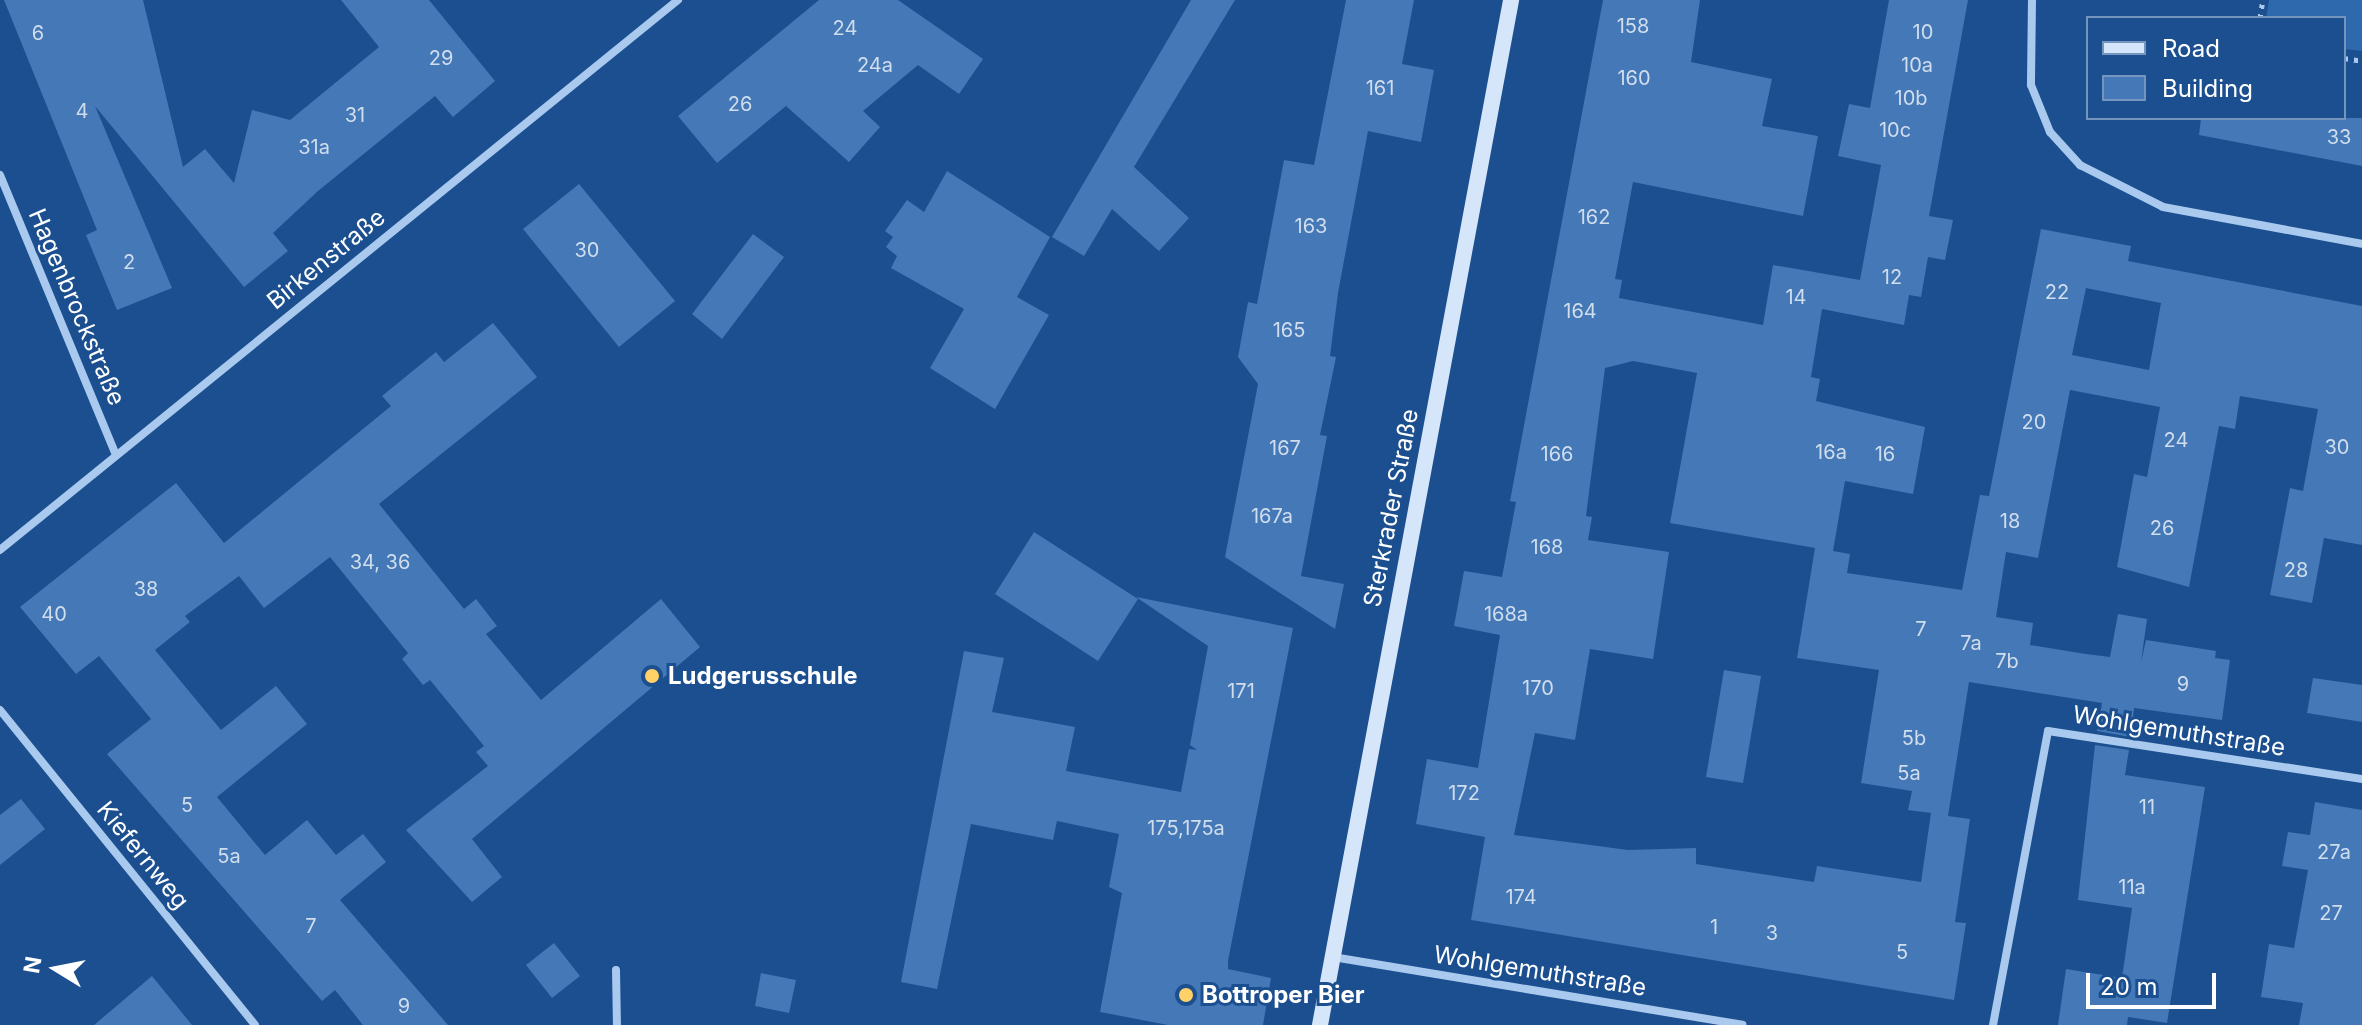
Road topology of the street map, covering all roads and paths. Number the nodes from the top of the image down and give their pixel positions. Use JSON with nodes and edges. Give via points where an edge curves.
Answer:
{"nodes":[{"id":1,"x":678,"y":0,"type":"edge"},
{"id":2,"x":1511,"y":0,"type":"edge"},
{"id":3,"x":2032,"y":0,"type":"edge"},
{"id":4,"x":0,"y":175,"type":"edge"},
{"id":5,"x":2362,"y":244,"type":"edge"},
{"id":6,"x":116,"y":455,"type":"junction"},
{"id":7,"x":0,"y":550,"type":"edge"},
{"id":8,"x":0,"y":710,"type":"edge"},
{"id":9,"x":2362,"y":779,"type":"edge"},
{"id":10,"x":1332,"y":957,"type":"junction"},
{"id":11,"x":616,"y":970,"type":"dead end"},
{"id":12,"x":255,"y":1025,"type":"edge"},
{"id":13,"x":617,"y":1025,"type":"edge"},
{"id":14,"x":1320,"y":1025,"type":"edge"},
{"id":15,"x":1742,"y":1025,"type":"edge"},
{"id":16,"x":1993,"y":1025,"type":"edge"}],
"edges":[{"from":1,"to":6,"type":"street","name":"Birkenstraße"},
{"from":2,"to":10,"type":"main road","name":"Sterkrader Straße"},
{"from":3,"to":5,"type":"street","via":[[2031,85],[2050,132],[2080,165],[2163,207]]},
{"from":4,"to":6,"type":"street","name":"Hagenbrockstraße"},
{"from":6,"to":7,"type":"street","name":"Birkenstraße"},
{"from":8,"to":12,"type":"street","name":"Kiefernweg"},
{"from":9,"to":16,"type":"street","name":"Wohlgemuthstraße","via":[[2048,731]]},
{"from":10,"to":14,"type":"main road","name":"Sterkrader Straße"},
{"from":10,"to":15,"type":"street","name":"Wohlgemuthstraße"},
{"from":11,"to":13,"type":"street"}]}
